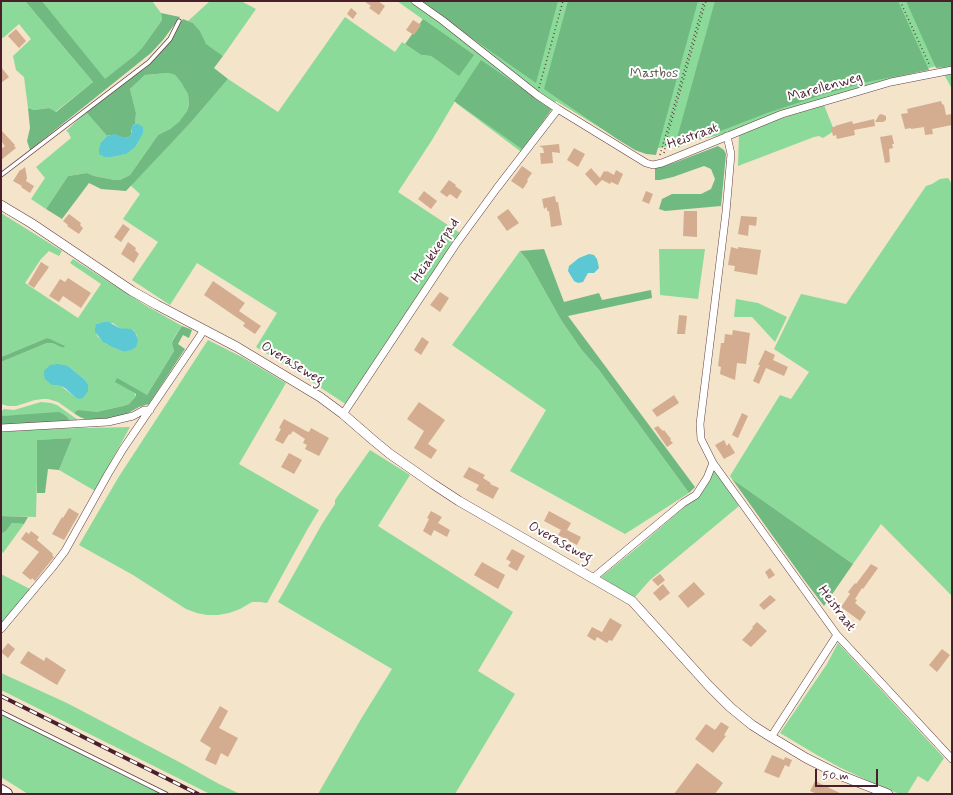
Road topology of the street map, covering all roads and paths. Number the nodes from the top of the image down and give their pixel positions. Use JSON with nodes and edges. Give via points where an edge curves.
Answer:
{"nodes":[{"id":1,"x":415,"y":1,"type":"edge"},
{"id":2,"x":563,"y":1,"type":"edge"},
{"id":3,"x":705,"y":1,"type":"edge"},
{"id":4,"x":900,"y":1,"type":"edge"},
{"id":5,"x":179,"y":20,"type":"dead end"},
{"id":6,"x":952,"y":70,"type":"edge"},
{"id":7,"x":933,"y":74,"type":"junction"},
{"id":8,"x":537,"y":95,"type":"junction"},
{"id":9,"x":558,"y":110,"type":"junction"},
{"id":10,"x":727,"y":136,"type":"junction"},
{"id":11,"x":660,"y":163,"type":"junction"},
{"id":12,"x":1,"y":175,"type":"edge"},
{"id":13,"x":1,"y":205,"type":"edge"},
{"id":14,"x":204,"y":330,"type":"junction"},
{"id":15,"x":150,"y":410,"type":"junction"},
{"id":16,"x":343,"y":414,"type":"junction"},
{"id":17,"x":1,"y":428,"type":"edge"},
{"id":18,"x":713,"y":463,"type":"junction"},
{"id":19,"x":593,"y":578,"type":"junction"},
{"id":20,"x":1,"y":629,"type":"edge"},
{"id":21,"x":837,"y":635,"type":"junction"},
{"id":22,"x":1,"y":712,"type":"edge"},
{"id":23,"x":771,"y":737,"type":"junction"},
{"id":24,"x":952,"y":759,"type":"edge"},
{"id":25,"x":1,"y":791,"type":"edge"},
{"id":26,"x":6,"y":794,"type":"edge"},
{"id":27,"x":166,"y":794,"type":"edge"},
{"id":28,"x":888,"y":794,"type":"edge"}],
"edges":[{"from":1,"to":8,"type":"street","name":"Heistraat"},
{"from":2,"to":8,"type":"path"},
{"from":3,"to":11,"type":"path"},
{"from":3,"to":11,"type":"path"},
{"from":4,"to":7,"type":"path"},
{"from":5,"to":12,"type":"lane","via":[[170,39],[149,62]]},
{"from":6,"to":7,"type":"street","name":"Marellenweg"},
{"from":7,"to":10,"type":"street","name":"Marellenweg","via":[[891,82],[782,114]]},
{"from":8,"to":9,"type":"street","name":"Heistraat"},
{"from":9,"to":11,"type":"street","name":"Heistraat","via":[[646,163]]},
{"from":9,"to":16,"type":"street","name":"Heiakkerpad","via":[[456,244]]},
{"from":10,"to":11,"type":"street","name":"Heistraat"},
{"from":10,"to":18,"type":"street","name":"Heistraat","via":[[731,154],[726,212],[700,424],[701,439]]},
{"from":13,"to":14,"type":"street","name":"Overaseweg","via":[[132,291]]},
{"from":14,"to":15,"type":"street"},
{"from":14,"to":16,"type":"street","name":"Overaseweg","via":[[320,397]]},
{"from":15,"to":17,"type":"street","via":[[108,422]]},
{"from":15,"to":20,"type":"street","via":[[123,449],[65,551]]},
{"from":16,"to":19,"type":"street","name":"Overaseweg","via":[[378,444],[433,484]]},
{"from":18,"to":19,"type":"street","via":[[696,495]]},
{"from":18,"to":21,"type":"street","name":"Heistraat"},
{"from":19,"to":23,"type":"street","name":"Overaseweg","via":[[632,601],[730,707]]},
{"from":21,"to":23,"type":"street"},
{"from":21,"to":24,"type":"street","name":"Heistraat"},
{"from":22,"to":27,"type":"lane"},
{"from":23,"to":28,"type":"street","name":"Overaseweg","via":[[842,776]]},
{"from":25,"to":26,"type":"highway"}]}
